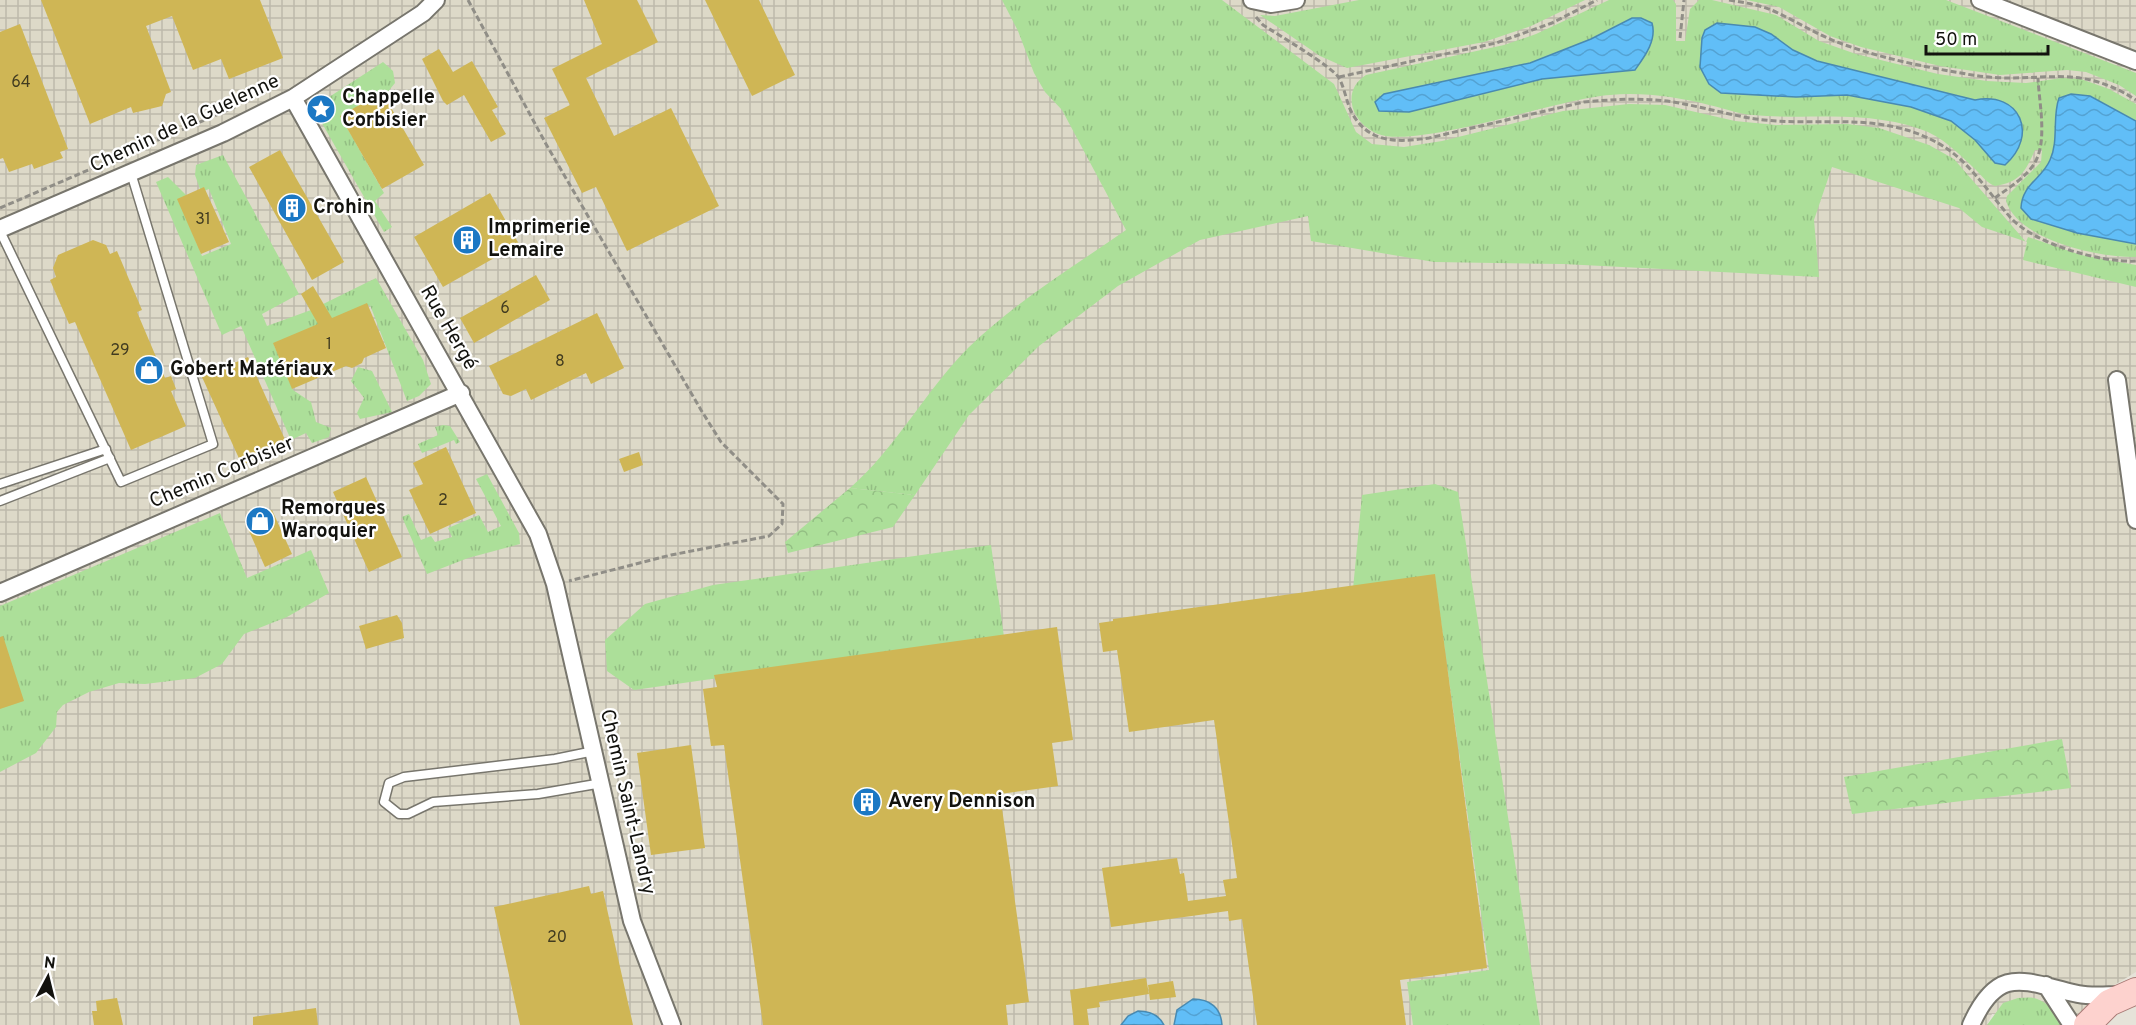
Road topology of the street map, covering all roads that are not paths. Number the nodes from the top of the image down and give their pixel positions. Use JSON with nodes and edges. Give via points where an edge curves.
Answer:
{"nodes":[{"id":1,"x":436,"y":0,"type":"edge"},
{"id":2,"x":1296,"y":0,"type":"edge"},
{"id":3,"x":1980,"y":0,"type":"edge"},
{"id":4,"x":1251,"y":4,"type":"edge"},
{"id":5,"x":2136,"y":61,"type":"edge"},
{"id":6,"x":293,"y":98,"type":"junction"},
{"id":7,"x":131,"y":173,"type":"junction"},
{"id":8,"x":0,"y":230,"type":"edge"},
{"id":9,"x":2117,"y":380,"type":"dead end"},
{"id":10,"x":461,"y":393,"type":"junction"},
{"id":11,"x":106,"y":449,"type":"junction"},
{"id":12,"x":110,"y":458,"type":"junction"},
{"id":13,"x":0,"y":484,"type":"edge"},
{"id":14,"x":0,"y":501,"type":"edge"},
{"id":15,"x":2136,"y":520,"type":"edge"},
{"id":16,"x":555,"y":584,"type":"joint"},
{"id":17,"x":0,"y":593,"type":"edge"},
{"id":18,"x":594,"y":751,"type":"junction"},
{"id":19,"x":602,"y":783,"type":"junction"},
{"id":20,"x":2046,"y":985,"type":"junction"},
{"id":21,"x":2130,"y":993,"type":"edge"},
{"id":22,"x":672,"y":1025,"type":"edge"},
{"id":23,"x":1971,"y":1025,"type":"edge"},
{"id":24,"x":2072,"y":1025,"type":"edge"},
{"id":25,"x":2087,"y":1025,"type":"edge"}],
"edges":[{"from":1,"to":6,"type":"street","name":"Chemin de la Guelenne","via":[[423,13]]},
{"from":2,"to":4,"type":"street"},
{"from":3,"to":5,"type":"street"},
{"from":6,"to":7,"type":"street","name":"Chemin de la Guelenne"},
{"from":6,"to":10,"type":"street","name":"Rue Hergé"},
{"from":7,"to":8,"type":"street","name":"Chemin de la Guelenne"},
{"from":7,"to":12,"type":"lane","via":[[213,444],[121,482]]},
{"from":8,"to":11,"type":"lane"},
{"from":9,"to":15,"type":"street"},
{"from":10,"to":16,"type":"street","name":"Rue Hergé","via":[[538,534]]},
{"from":10,"to":17,"type":"street","name":"Chemin Corbisier"},
{"from":11,"to":12,"type":"lane"},
{"from":11,"to":13,"type":"lane"},
{"from":12,"to":14,"type":"lane"},
{"from":16,"to":18,"type":"street","name":"Chemin Saint-Landry"},
{"from":18,"to":19,"type":"street","name":"Chemin Saint-Landry"},
{"from":18,"to":19,"type":"lane","via":[[404,777],[389,783],[384,802],[399,814],[408,814],[433,802],[538,794]]},
{"from":19,"to":22,"type":"street","name":"Chemin Saint-Landry","via":[[632,921]]},
{"from":20,"to":21,"type":"street","via":[[2080,995]]},
{"from":20,"to":23,"type":"street","via":[[2018,981],[1997,987],[1985,999]]},
{"from":20,"to":24,"type":"street"},
{"from":21,"to":25,"type":"main road","via":[[2109,1003]]}]}
